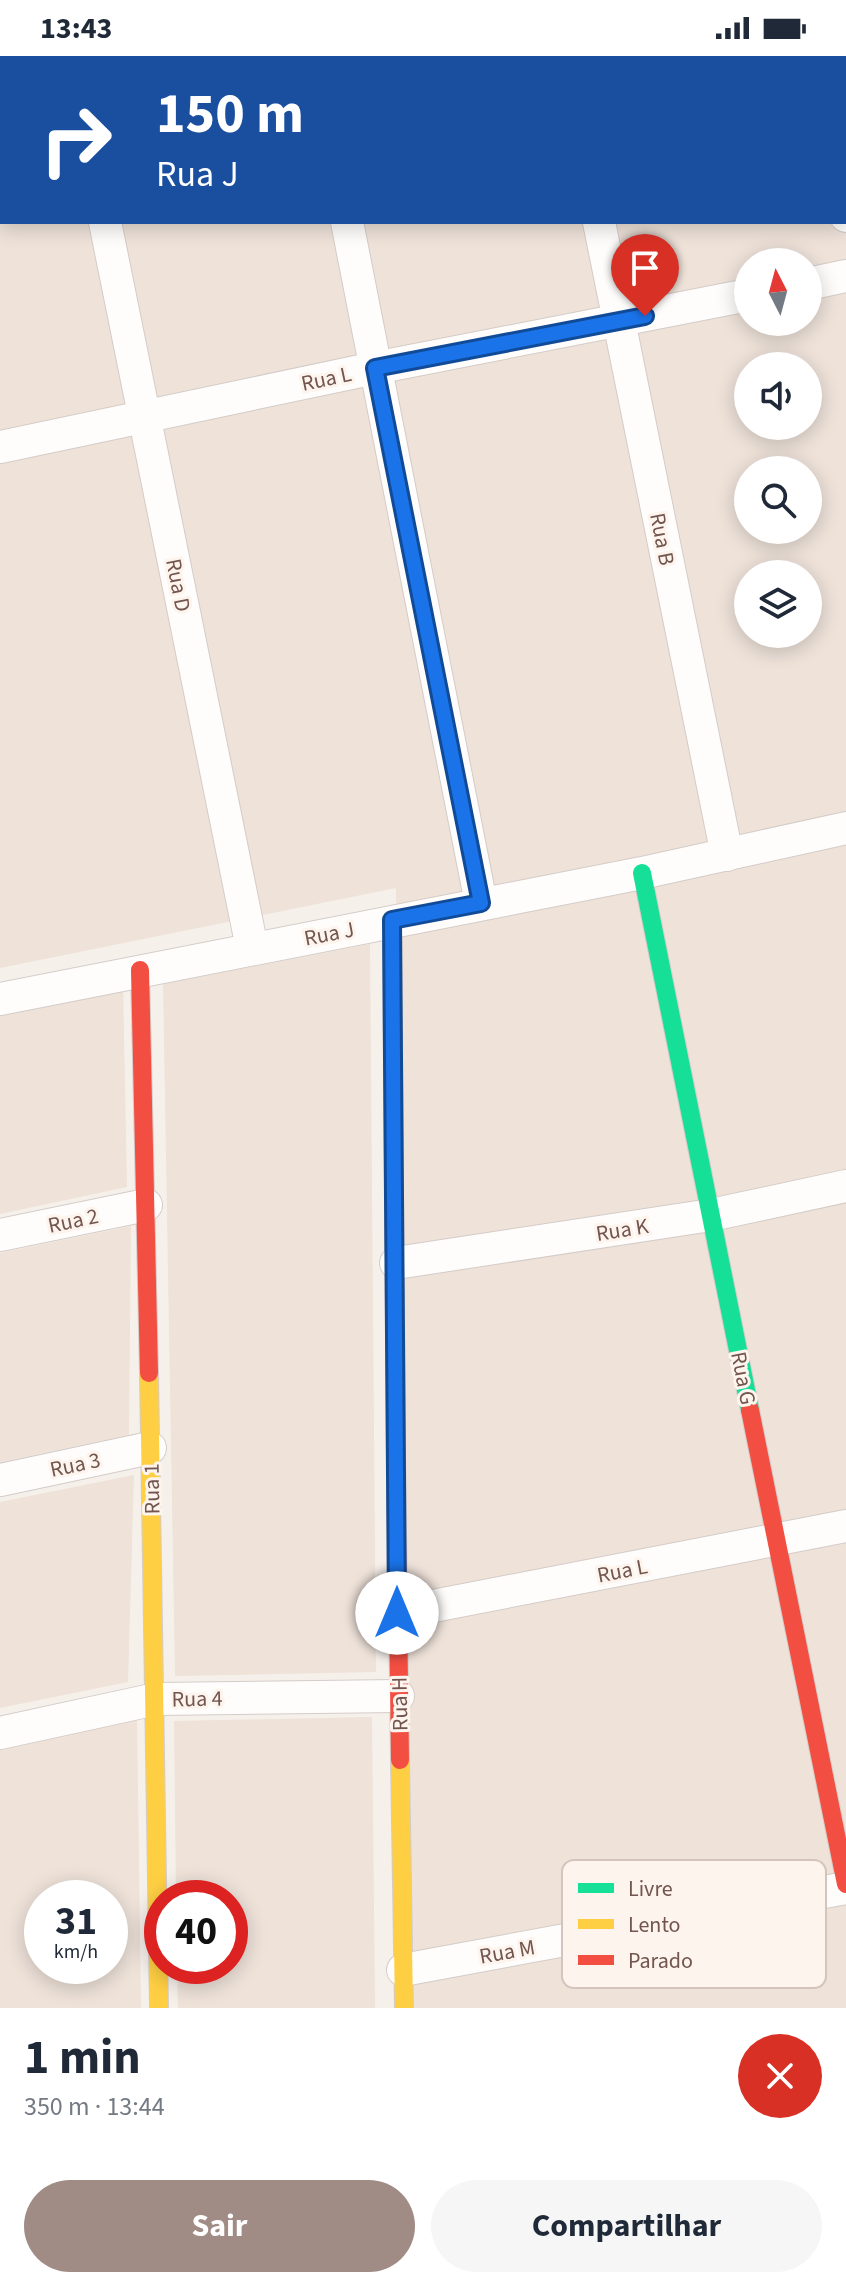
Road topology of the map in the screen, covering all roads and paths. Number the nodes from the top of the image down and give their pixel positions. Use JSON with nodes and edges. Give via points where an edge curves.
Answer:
{"nodes":[{"id":1,"x":105,"y":224,"type":"edge"},
{"id":2,"x":347,"y":224,"type":"edge"},
{"id":3,"x":599,"y":224,"type":"edge"},
{"id":4,"x":846,"y":276,"type":"edge"},
{"id":5,"x":822,"y":281,"type":"edge"},
{"id":6,"x":734,"y":298,"type":"edge"},
{"id":7,"x":619,"y":321,"type":"junction"},
{"id":8,"x":375,"y":368,"type":"junction"},
{"id":9,"x":145,"y":416,"type":"junction"},
{"id":10,"x":0,"y":447,"type":"edge"},
{"id":11,"x":846,"y":828,"type":"edge"},
{"id":12,"x":727,"y":855,"type":"junction"},
{"id":13,"x":642,"y":873,"type":"junction"},
{"id":14,"x":481,"y":903,"type":"junction"},
{"id":15,"x":392,"y":920,"type":"junction"},
{"id":16,"x":252,"y":948,"type":"junction"},
{"id":17,"x":140,"y":970,"type":"junction"},
{"id":18,"x":0,"y":999,"type":"edge"},
{"id":19,"x":846,"y":1186,"type":"edge"},
{"id":20,"x":146,"y":1205,"type":"junction"},
{"id":21,"x":711,"y":1215,"type":"junction"},
{"id":22,"x":0,"y":1235,"type":"edge"},
{"id":23,"x":396,"y":1263,"type":"junction"},
{"id":24,"x":150,"y":1448,"type":"junction"},
{"id":25,"x":0,"y":1480,"type":"edge"},
{"id":26,"x":846,"y":1526,"type":"edge"},
{"id":27,"x":776,"y":1540,"type":"junction"},
{"id":28,"x":397,"y":1613,"type":"junction"},
{"id":29,"x":398,"y":1696,"type":"junction"},
{"id":30,"x":156,"y":1699,"type":"junction"},
{"id":31,"x":0,"y":1733,"type":"edge"},
{"id":32,"x":846,"y":1886,"type":"edge"},
{"id":33,"x":826,"y":1890,"type":"edge"},
{"id":34,"x":562,"y":1940,"type":"edge"},
{"id":35,"x":403,"y":1970,"type":"junction"},
{"id":36,"x":159,"y":2008,"type":"edge"},
{"id":37,"x":404,"y":2008,"type":"edge"}],
"edges":[{"from":1,"to":9,"type":"street","name":"Rua D"},
{"from":2,"to":8,"type":"street"},
{"from":3,"to":7,"type":"street","name":"Rua B"},
{"from":4,"to":5,"type":"street"},
{"from":6,"to":7,"type":"street","name":"Rua L"},
{"from":7,"to":8,"type":"street","name":"Rua L"},
{"from":7,"to":12,"type":"street","name":"Rua B"},
{"from":8,"to":9,"type":"street","name":"Rua L"},
{"from":8,"to":14,"type":"street"},
{"from":9,"to":10,"type":"street","name":"Rua L"},
{"from":9,"to":16,"type":"street","name":"Rua D"},
{"from":11,"to":12,"type":"street","name":"Rua J"},
{"from":12,"to":13,"type":"street","name":"Rua J"},
{"from":13,"to":14,"type":"street","name":"Rua J"},
{"from":13,"to":21,"type":"street","name":"Rua G"},
{"from":14,"to":15,"type":"street","name":"Rua J"},
{"from":15,"to":16,"type":"street","name":"Rua J"},
{"from":15,"to":23,"type":"street","name":"Rua H"},
{"from":16,"to":17,"type":"street","name":"Rua J"},
{"from":17,"to":18,"type":"street","name":"Rua J"},
{"from":17,"to":20,"type":"street","name":"Rua 1"},
{"from":19,"to":21,"type":"street","name":"Rua K"},
{"from":20,"to":22,"type":"street","name":"Rua 2"},
{"from":20,"to":24,"type":"street","name":"Rua 1"},
{"from":21,"to":23,"type":"street","name":"Rua K"},
{"from":21,"to":27,"type":"street","name":"Rua G"},
{"from":23,"to":28,"type":"street","name":"Rua H"},
{"from":24,"to":25,"type":"street","name":"Rua 3"},
{"from":24,"to":30,"type":"street","name":"Rua 1"},
{"from":26,"to":27,"type":"street","name":"Rua L"},
{"from":27,"to":28,"type":"street","name":"Rua L"},
{"from":27,"to":32,"type":"street","name":"Rua G"},
{"from":28,"to":29,"type":"street","name":"Rua H"},
{"from":29,"to":30,"type":"street","name":"Rua 4"},
{"from":29,"to":35,"type":"street","name":"Rua H"},
{"from":30,"to":31,"type":"street","name":"Rua 4"},
{"from":30,"to":36,"type":"street","name":"Rua 1"},
{"from":32,"to":33,"type":"street","name":"Rua M"},
{"from":34,"to":35,"type":"street","name":"Rua M"},
{"from":35,"to":37,"type":"street","name":"Rua H"}]}
